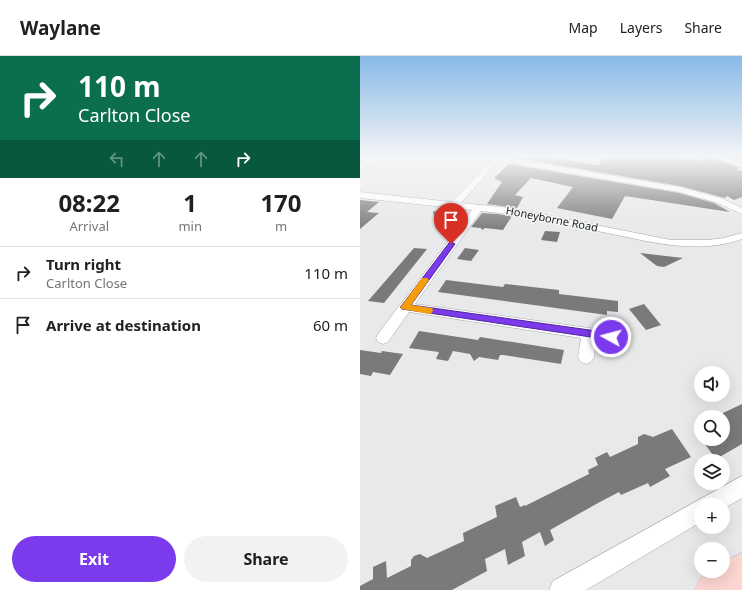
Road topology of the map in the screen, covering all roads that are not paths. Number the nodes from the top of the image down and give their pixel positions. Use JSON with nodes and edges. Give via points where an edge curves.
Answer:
{"nodes":[{"id":1,"x":474,"y":182,"type":"edge"},
{"id":2,"x":634,"y":182,"type":"edge"},
{"id":3,"x":360,"y":195,"type":"edge"},
{"id":4,"x":455,"y":204,"type":"junction"},
{"id":5,"x":479,"y":207,"type":"junction"},
{"id":6,"x":742,"y":211,"type":"edge"},
{"id":7,"x":742,"y":236,"type":"edge"},
{"id":8,"x":405,"y":307,"type":"junction"},
{"id":9,"x":589,"y":334,"type":"junction"},
{"id":10,"x":611,"y":337,"type":"dead end"},
{"id":11,"x":383,"y":338,"type":"dead end"},
{"id":12,"x":586,"y":356,"type":"dead end"},
{"id":13,"x":742,"y":486,"type":"edge"},
{"id":14,"x":722,"y":498,"type":"edge"},
{"id":15,"x":694,"y":514,"type":"edge"},
{"id":16,"x":742,"y":572,"type":"edge"},
{"id":17,"x":562,"y":590,"type":"edge"},
{"id":18,"x":715,"y":590,"type":"edge"}],
"edges":[{"from":1,"to":4,"type":"street"},
{"from":2,"to":6,"type":"street","via":[[718,200]]},
{"from":3,"to":4,"type":"street","name":"Honeyborne Road"},
{"from":4,"to":5,"type":"street","name":"Honeyborne Road"},
{"from":5,"to":7,"type":"street","name":"Honeyborne Road","via":[[671,243],[720,243]]},
{"from":5,"to":8,"type":"street"},
{"from":8,"to":9,"type":"street"},
{"from":8,"to":11,"type":"street"},
{"from":9,"to":10,"type":"street"},
{"from":9,"to":12,"type":"street"},
{"from":13,"to":14,"type":"street"},
{"from":15,"to":17,"type":"street"},
{"from":16,"to":18,"type":"main road"}]}
